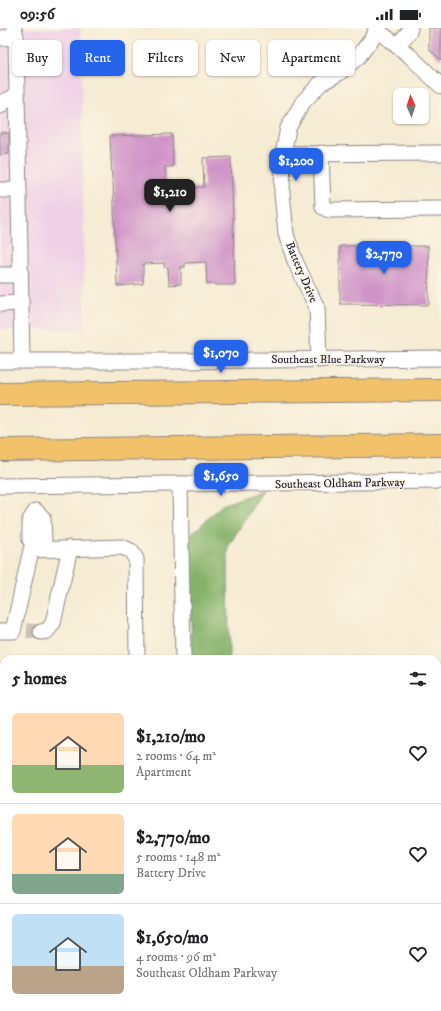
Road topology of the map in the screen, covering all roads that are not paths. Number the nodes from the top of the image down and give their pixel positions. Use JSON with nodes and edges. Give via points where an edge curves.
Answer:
{"nodes":[{"id":1,"x":410,"y":28,"type":"edge"},
{"id":2,"x":377,"y":29,"type":"edge"},
{"id":3,"x":15,"y":33,"type":"edge"},
{"id":4,"x":0,"y":38,"type":"edge"},
{"id":5,"x":397,"y":46,"type":"junction"},
{"id":6,"x":441,"y":86,"type":"edge"},
{"id":7,"x":17,"y":96,"type":"junction"},
{"id":8,"x":0,"y":106,"type":"edge"},
{"id":9,"x":441,"y":153,"type":"edge"},
{"id":10,"x":283,"y":154,"type":"junction"},
{"id":11,"x":321,"y":154,"type":"junction"},
{"id":12,"x":0,"y":177,"type":"edge"},
{"id":13,"x":9,"y":190,"type":"edge"},
{"id":14,"x":441,"y":209,"type":"edge"},
{"id":15,"x":20,"y":275,"type":"junction"},
{"id":16,"x":0,"y":276,"type":"edge"},
{"id":17,"x":0,"y":304,"type":"edge"},
{"id":18,"x":21,"y":304,"type":"junction"},
{"id":19,"x":441,"y":358,"type":"edge"},
{"id":20,"x":319,"y":360,"type":"junction"},
{"id":21,"x":0,"y":361,"type":"edge"},
{"id":22,"x":22,"y":361,"type":"junction"},
{"id":23,"x":441,"y":390,"type":"edge"},
{"id":24,"x":0,"y":394,"type":"edge"},
{"id":25,"x":441,"y":445,"type":"edge"},
{"id":26,"x":0,"y":450,"type":"edge"},
{"id":27,"x":441,"y":481,"type":"edge"},
{"id":28,"x":180,"y":484,"type":"junction"},
{"id":29,"x":0,"y":486,"type":"edge"},
{"id":30,"x":36,"y":486,"type":"junction"},
{"id":31,"x":37,"y":547,"type":"junction"},
{"id":32,"x":70,"y":548,"type":"junction"},
{"id":33,"x":20,"y":631,"type":"edge"},
{"id":34,"x":137,"y":655,"type":"edge"},
{"id":35,"x":183,"y":655,"type":"edge"}],
"edges":[{"from":1,"to":5,"type":"street"},
{"from":2,"to":5,"type":"street"},
{"from":2,"to":10,"type":"street","name":"Battery Drive","via":[[358,57],[339,73],[321,83],[303,102],[288,128]]},
{"from":3,"to":4,"type":"street"},
{"from":3,"to":7,"type":"street"},
{"from":5,"to":6,"type":"street"},
{"from":7,"to":8,"type":"street"},
{"from":7,"to":13,"type":"street"},
{"from":9,"to":11,"type":"street"},
{"from":10,"to":11,"type":"street"},
{"from":10,"to":20,"type":"street","name":"Battery Drive","via":[[282,193],[286,234],[295,262],[317,308]]},
{"from":11,"to":14,"type":"street","via":[[323,208]]},
{"from":12,"to":13,"type":"street"},
{"from":13,"to":15,"type":"street"},
{"from":15,"to":16,"type":"street"},
{"from":15,"to":18,"type":"street"},
{"from":17,"to":18,"type":"street"},
{"from":18,"to":22,"type":"street"},
{"from":19,"to":20,"type":"street","name":"Southeast Blue Parkway"},
{"from":20,"to":22,"type":"street","name":"Southeast Blue Parkway"},
{"from":21,"to":22,"type":"street","name":"Southeast Blue Parkway"},
{"from":23,"to":24,"type":"highway"},
{"from":25,"to":26,"type":"highway"},
{"from":27,"to":28,"type":"street","name":"Southeast Oldham Parkway"},
{"from":28,"to":30,"type":"street","name":"Southeast Oldham Parkway"},
{"from":28,"to":35,"type":"street"},
{"from":29,"to":30,"type":"street","name":"Southeast Oldham Parkway"},
{"from":30,"to":31,"type":"street","via":[[36,511],[43,518],[44,540]]},
{"from":31,"to":32,"type":"street"},
{"from":31,"to":33,"type":"street","via":[[32,550]]},
{"from":32,"to":33,"type":"street","via":[[53,623],[47,631]]},
{"from":32,"to":34,"type":"street","via":[[122,547],[131,552],[136,559]]}]}
